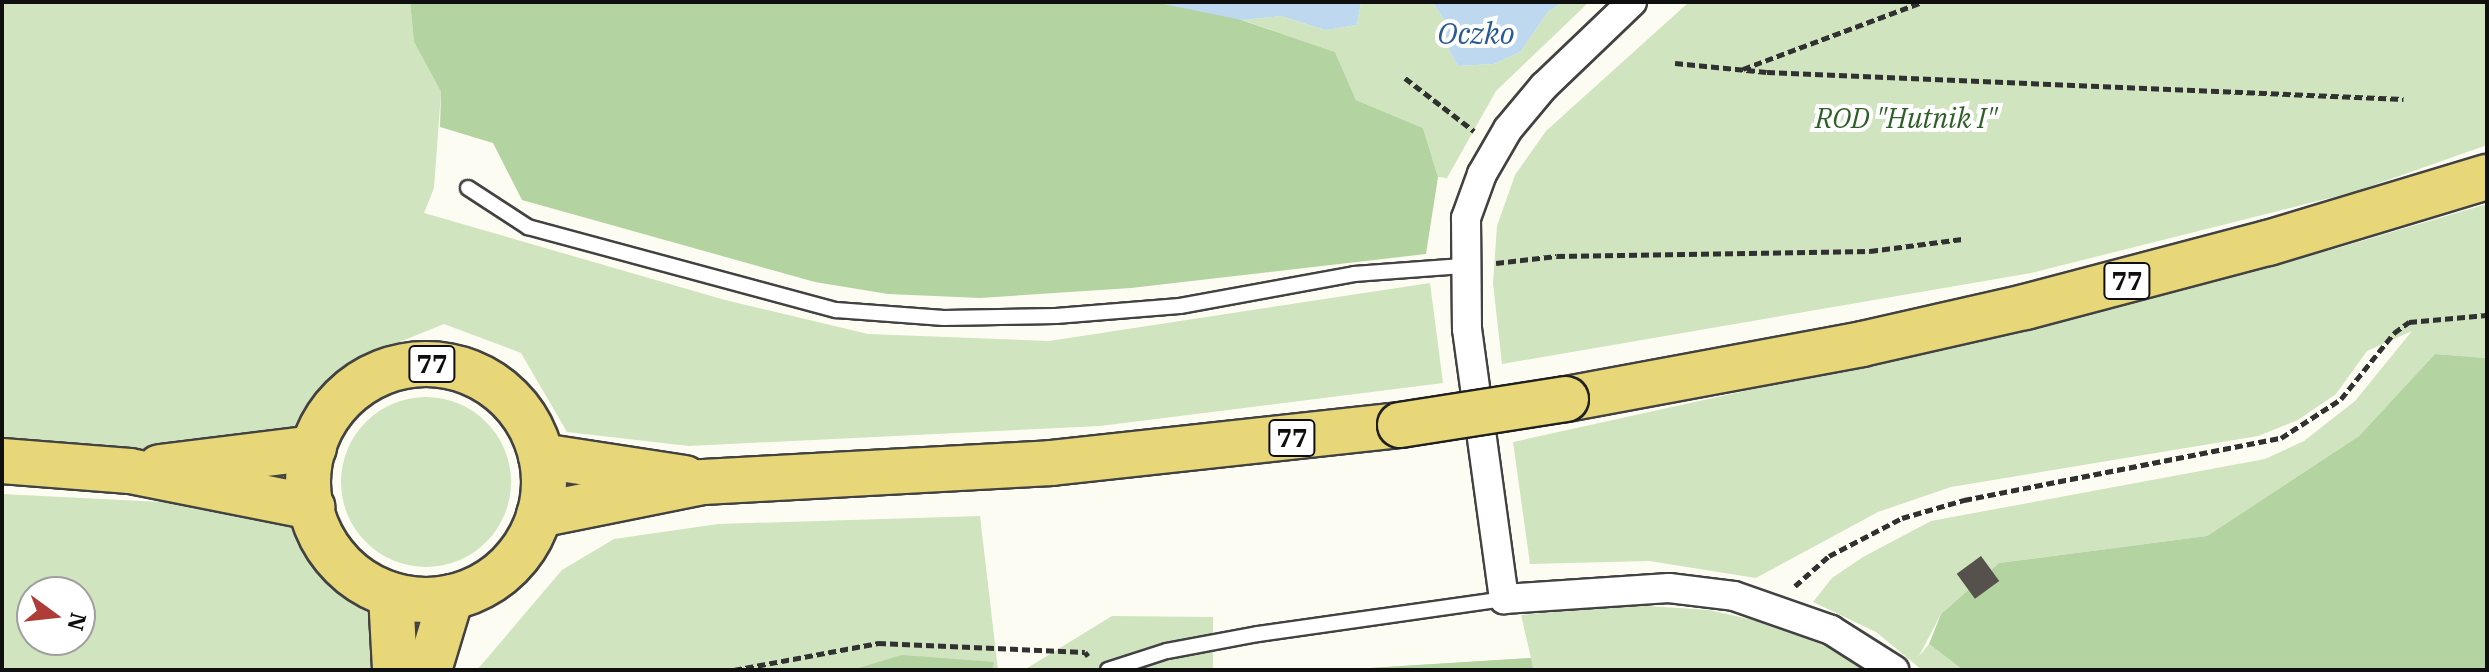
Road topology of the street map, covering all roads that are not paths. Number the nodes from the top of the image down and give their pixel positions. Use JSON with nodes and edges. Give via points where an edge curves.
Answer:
{"nodes":[{"id":1,"x":1632,"y":2,"type":"edge"},
{"id":2,"x":2487,"y":177,"type":"edge"},
{"id":3,"x":468,"y":188,"type":"dead end"},
{"id":4,"x":1463,"y":266,"type":"junction"},
{"id":5,"x":314,"y":448,"type":"junction"},
{"id":6,"x":541,"y":456,"type":"junction"},
{"id":7,"x":2,"y":461,"type":"edge"},
{"id":8,"x":130,"y":471,"type":"junction"},
{"id":9,"x":702,"y":482,"type":"junction"},
{"id":10,"x":312,"y":507,"type":"junction"},
{"id":11,"x":539,"y":515,"type":"junction"},
{"id":12,"x":391,"y":595,"type":"junction"},
{"id":13,"x":451,"y":597,"type":"junction"},
{"id":14,"x":1504,"y":599,"type":"junction"},
{"id":15,"x":395,"y":670,"type":"edge"},
{"id":16,"x":429,"y":670,"type":"edge"},
{"id":17,"x":1108,"y":670,"type":"edge"},
{"id":18,"x":1894,"y":670,"type":"edge"}],
"edges":[{"from":1,"to":4,"type":"street","via":[[1544,86],[1498,146],[1466,218]]},
{"from":2,"to":9,"type":"main road","number":"77","bridge":true,"via":[[2238,252],[2025,307],[1862,344],[1566,399],[1400,425],[1051,463]]},
{"from":3,"to":4,"type":"lane","via":[[528,227],[836,310],[944,318],[1056,316],[1180,306],[1354,274]]},
{"from":4,"to":14,"type":"street"},
{"from":5,"to":6,"type":"main road","number":"77","via":[[327,419],[358,386],[385,372],[431,364],[475,375],[501,391],[530,427]]},
{"from":5,"to":8,"type":"main road"},
{"from":5,"to":10,"type":"main road","number":"77","via":[[309,477]]},
{"from":6,"to":9,"type":"main road","number":"77"},
{"from":6,"to":11,"type":"main road","number":"77"},
{"from":7,"to":8,"type":"main road"},
{"from":8,"to":10,"type":"main road"},
{"from":9,"to":11,"type":"main road","number":"77"},
{"from":10,"to":12,"type":"main road","number":"77","via":[[335,557],[355,576]]},
{"from":11,"to":13,"type":"main road","number":"77","via":[[528,541],[501,573]]},
{"from":12,"to":13,"type":"main road","number":"77"},
{"from":12,"to":15,"type":"main road"},
{"from":13,"to":16,"type":"main road"},
{"from":14,"to":17,"type":"lane","via":[[1258,634],[1167,651]]},
{"from":14,"to":18,"type":"street","via":[[1669,588],[1734,596],[1831,630]]}]}
